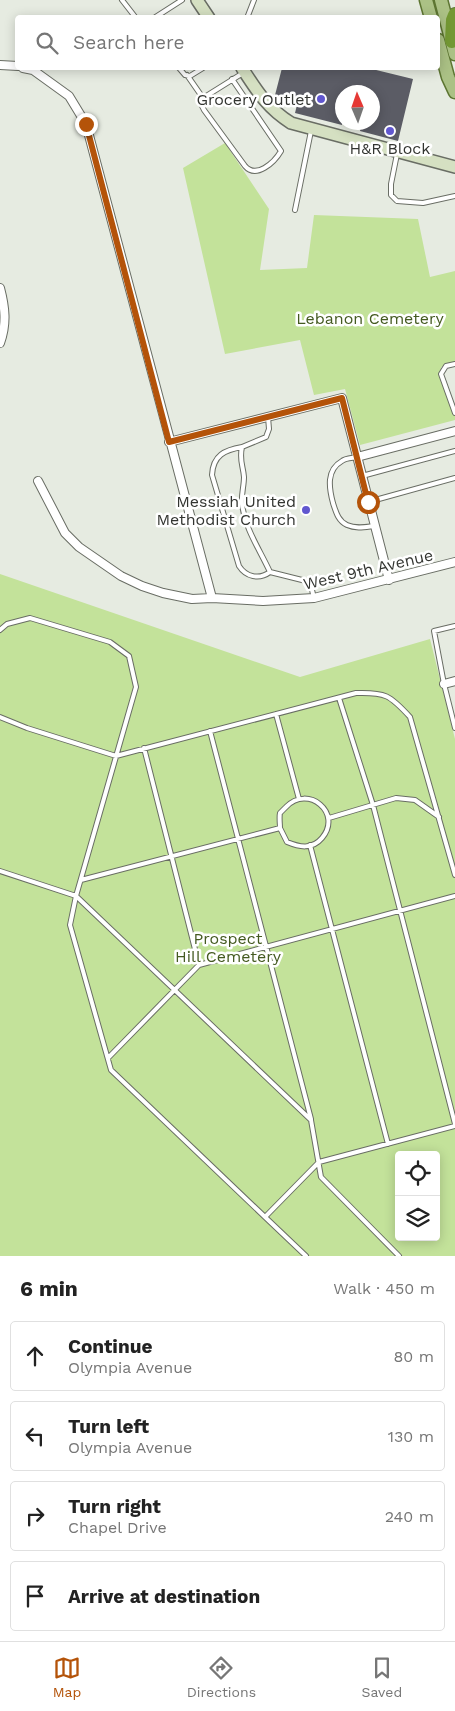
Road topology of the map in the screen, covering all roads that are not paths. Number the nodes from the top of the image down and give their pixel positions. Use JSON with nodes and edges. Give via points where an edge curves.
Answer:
{"nodes":[{"id":1,"x":122,"y":0,"type":"edge"},
{"id":2,"x":182,"y":0,"type":"edge"},
{"id":3,"x":197,"y":0,"type":"edge"},
{"id":4,"x":254,"y":0,"type":"edge"},
{"id":5,"x":426,"y":0,"type":"edge"},
{"id":6,"x":441,"y":0,"type":"edge"},
{"id":7,"x":134,"y":15,"type":"edge"},
{"id":8,"x":159,"y":15,"type":"edge"},
{"id":9,"x":204,"y":15,"type":"edge"},
{"id":10,"x":248,"y":15,"type":"edge"},
{"id":11,"x":430,"y":15,"type":"edge"},
{"id":12,"x":455,"y":15,"type":"edge"},
{"id":13,"x":452,"y":40,"type":"junction"},
{"id":14,"x":440,"y":47,"type":"edge"},
{"id":15,"x":455,"y":54,"type":"edge"},
{"id":16,"x":0,"y":65,"type":"edge"},
{"id":17,"x":15,"y":66,"type":"edge"},
{"id":18,"x":33,"y":70,"type":"edge"},
{"id":19,"x":181,"y":70,"type":"edge"},
{"id":20,"x":200,"y":70,"type":"edge"},
{"id":21,"x":243,"y":70,"type":"edge"},
{"id":22,"x":187,"y":75,"type":"junction"},
{"id":23,"x":232,"y":79,"type":"junction"},
{"id":24,"x":455,"y":92,"type":"edge"},
{"id":25,"x":202,"y":98,"type":"junction"},
{"id":26,"x":311,"y":129,"type":"junction"},
{"id":27,"x":397,"y":152,"type":"junction"},
{"id":28,"x":455,"y":167,"type":"edge"},
{"id":29,"x":455,"y":196,"type":"edge"},
{"id":30,"x":295,"y":210,"type":"dead end"},
{"id":31,"x":0,"y":288,"type":"edge"},
{"id":32,"x":0,"y":344,"type":"edge"},
{"id":33,"x":455,"y":364,"type":"edge"},
{"id":34,"x":455,"y":413,"type":"edge"},
{"id":35,"x":268,"y":417,"type":"junction"},
{"id":36,"x":455,"y":431,"type":"edge"},
{"id":37,"x":169,"y":442,"type":"junction"},
{"id":38,"x":242,"y":447,"type":"junction"},
{"id":39,"x":455,"y":451,"type":"edge"},
{"id":40,"x":357,"y":456,"type":"junction"},
{"id":41,"x":362,"y":476,"type":"junction"},
{"id":42,"x":455,"y":478,"type":"edge"},
{"id":43,"x":38,"y":481,"type":"dead end"},
{"id":44,"x":368,"y":502,"type":"junction"},
{"id":45,"x":374,"y":526,"type":"junction"},
{"id":46,"x":455,"y":562,"type":"edge"},
{"id":47,"x":270,"y":572,"type":"junction"},
{"id":48,"x":388,"y":580,"type":"junction"},
{"id":49,"x":212,"y":598,"type":"junction"},
{"id":50,"x":314,"y":598,"type":"junction"},
{"id":51,"x":455,"y":626,"type":"edge"},
{"id":52,"x":0,"y":630,"type":"edge"},
{"id":53,"x":455,"y":681,"type":"edge"},
{"id":54,"x":444,"y":684,"type":"junction"},
{"id":55,"x":339,"y":698,"type":"junction"},
{"id":56,"x":276,"y":714,"type":"junction"},
{"id":57,"x":0,"y":717,"type":"edge"},
{"id":58,"x":455,"y":728,"type":"edge"},
{"id":59,"x":210,"y":731,"type":"junction"},
{"id":60,"x":144,"y":748,"type":"junction"},
{"id":61,"x":116,"y":756,"type":"junction"},
{"id":62,"x":299,"y":799,"type":"junction"},
{"id":63,"x":373,"y":805,"type":"junction"},
{"id":64,"x":438,"y":816,"type":"junction"},
{"id":65,"x":329,"y":818,"type":"junction"},
{"id":66,"x":280,"y":828,"type":"junction"},
{"id":67,"x":238,"y":839,"type":"junction"},
{"id":68,"x":310,"y":846,"type":"junction"},
{"id":69,"x":172,"y":856,"type":"junction"},
{"id":70,"x":0,"y":871,"type":"edge"},
{"id":71,"x":455,"y":875,"type":"edge"},
{"id":72,"x":81,"y":880,"type":"junction"},
{"id":73,"x":76,"y":896,"type":"junction"},
{"id":74,"x":455,"y":896,"type":"edge"},
{"id":75,"x":400,"y":911,"type":"junction"},
{"id":76,"x":332,"y":930,"type":"junction"},
{"id":77,"x":267,"y":947,"type":"junction"},
{"id":78,"x":199,"y":965,"type":"junction"},
{"id":79,"x":175,"y":990,"type":"junction"},
{"id":80,"x":108,"y":1058,"type":"junction"},
{"id":81,"x":312,"y":1120,"type":"junction"},
{"id":82,"x":455,"y":1125,"type":"edge"},
{"id":83,"x":388,"y":1144,"type":"junction"},
{"id":84,"x":319,"y":1162,"type":"junction"},
{"id":85,"x":265,"y":1217,"type":"junction"},
{"id":86,"x":306,"y":1256,"type":"edge"},
{"id":87,"x":399,"y":1256,"type":"edge"}],
"edges":[{"from":1,"to":7,"type":"lane"},
{"from":2,"to":8,"type":"lane"},
{"from":3,"to":9,"type":"street"},
{"from":4,"to":10,"type":"lane"},
{"from":5,"to":11,"type":"main road"},
{"from":6,"to":13,"type":"main road"},
{"from":12,"to":13,"type":"highway"},
{"from":13,"to":15,"type":"main road"},
{"from":14,"to":24,"type":"main road"},
{"from":16,"to":17,"type":"street"},
{"from":18,"to":37,"type":"street","via":[[69,96],[86,124]]},
{"from":19,"to":22,"type":"lane"},
{"from":20,"to":22,"type":"lane"},
{"from":21,"to":23,"type":"lane"},
{"from":21,"to":26,"type":"street","via":[[276,114]]},
{"from":22,"to":25,"type":"lane"},
{"from":23,"to":25,"type":"lane"},
{"from":23,"to":25,"type":"lane","via":[[281,151],[259,171],[249,170],[204,110],[200,102]]},
{"from":26,"to":27,"type":"street"},
{"from":26,"to":30,"type":"lane"},
{"from":27,"to":28,"type":"street"},
{"from":27,"to":29,"type":"lane","via":[[391,184],[392,195],[397,201],[423,203]]},
{"from":31,"to":32,"type":"street","via":[[5,308]]},
{"from":33,"to":34,"type":"lane","via":[[446,366],[441,374]]},
{"from":35,"to":37,"type":"street"},
{"from":35,"to":38,"type":"lane","via":[[266,437]]},
{"from":35,"to":40,"type":"street","via":[[342,398]]},
{"from":36,"to":40,"type":"street"},
{"from":37,"to":49,"type":"street"},
{"from":38,"to":47,"type":"lane","via":[[239,457],[244,477],[242,506],[251,536]]},
{"from":38,"to":47,"type":"lane","via":[[222,452],[212,467],[212,475],[239,566],[249,576],[264,576]]},
{"from":39,"to":41,"type":"lane"},
{"from":40,"to":41,"type":"street"},
{"from":40,"to":45,"type":"lane","via":[[342,460],[334,468],[329,488],[338,518],[346,525]]},
{"from":41,"to":44,"type":"street"},
{"from":42,"to":44,"type":"lane"},
{"from":43,"to":49,"type":"street","name":"West 9th Avenue","via":[[65,533],[79,547],[121,576],[163,593],[192,599]]},
{"from":44,"to":45,"type":"street"},
{"from":45,"to":48,"type":"street"},
{"from":46,"to":48,"type":"street","name":"West 9th Avenue"},
{"from":47,"to":50,"type":"lane","via":[[306,581]]},
{"from":48,"to":50,"type":"street","name":"West 9th Avenue"},
{"from":49,"to":50,"type":"street","name":"West 9th Avenue","via":[[264,601]]},
{"from":51,"to":54,"type":"lane","via":[[434,631]]},
{"from":52,"to":61,"type":"lane","via":[[7,624],[30,618],[110,642],[130,656],[136,686]]},
{"from":53,"to":54,"type":"street"},
{"from":54,"to":58,"type":"lane"},
{"from":55,"to":56,"type":"lane"},
{"from":55,"to":63,"type":"lane"},
{"from":55,"to":64,"type":"lane","via":[[377,692],[396,701],[410,717]]},
{"from":56,"to":59,"type":"lane"},
{"from":56,"to":62,"type":"lane"},
{"from":57,"to":61,"type":"lane"},
{"from":59,"to":60,"type":"lane"},
{"from":59,"to":67,"type":"lane"},
{"from":60,"to":61,"type":"lane"},
{"from":60,"to":69,"type":"lane"},
{"from":61,"to":72,"type":"lane"},
{"from":62,"to":65,"type":"lane","via":[[307,798],[322,805]]},
{"from":62,"to":66,"type":"lane","via":[[292,801],[280,813]]},
{"from":63,"to":64,"type":"lane","via":[[396,798],[415,800]]},
{"from":63,"to":65,"type":"lane"},
{"from":63,"to":75,"type":"lane"},
{"from":64,"to":71,"type":"lane"},
{"from":65,"to":68,"type":"lane","via":[[327,832],[317,844]]},
{"from":66,"to":67,"type":"lane"},
{"from":66,"to":68,"type":"lane","via":[[287,842],[301,848]]},
{"from":67,"to":69,"type":"lane"},
{"from":67,"to":77,"type":"lane"},
{"from":68,"to":76,"type":"lane"},
{"from":69,"to":72,"type":"lane"},
{"from":69,"to":78,"type":"lane"},
{"from":70,"to":73,"type":"lane"},
{"from":72,"to":73,"type":"lane"},
{"from":73,"to":79,"type":"lane"},
{"from":73,"to":80,"type":"lane","via":[[70,925]]},
{"from":74,"to":75,"type":"lane"},
{"from":75,"to":76,"type":"lane"},
{"from":75,"to":82,"type":"lane"},
{"from":76,"to":77,"type":"lane"},
{"from":76,"to":83,"type":"lane"},
{"from":77,"to":78,"type":"lane"},
{"from":77,"to":81,"type":"lane"},
{"from":78,"to":79,"type":"lane"},
{"from":79,"to":80,"type":"lane"},
{"from":79,"to":81,"type":"lane"},
{"from":80,"to":85,"type":"lane","via":[[111,1070]]},
{"from":81,"to":84,"type":"lane"},
{"from":82,"to":83,"type":"lane"},
{"from":83,"to":84,"type":"lane"},
{"from":84,"to":85,"type":"lane"},
{"from":84,"to":87,"type":"lane","via":[[321,1177]]},
{"from":85,"to":86,"type":"lane"}]}
